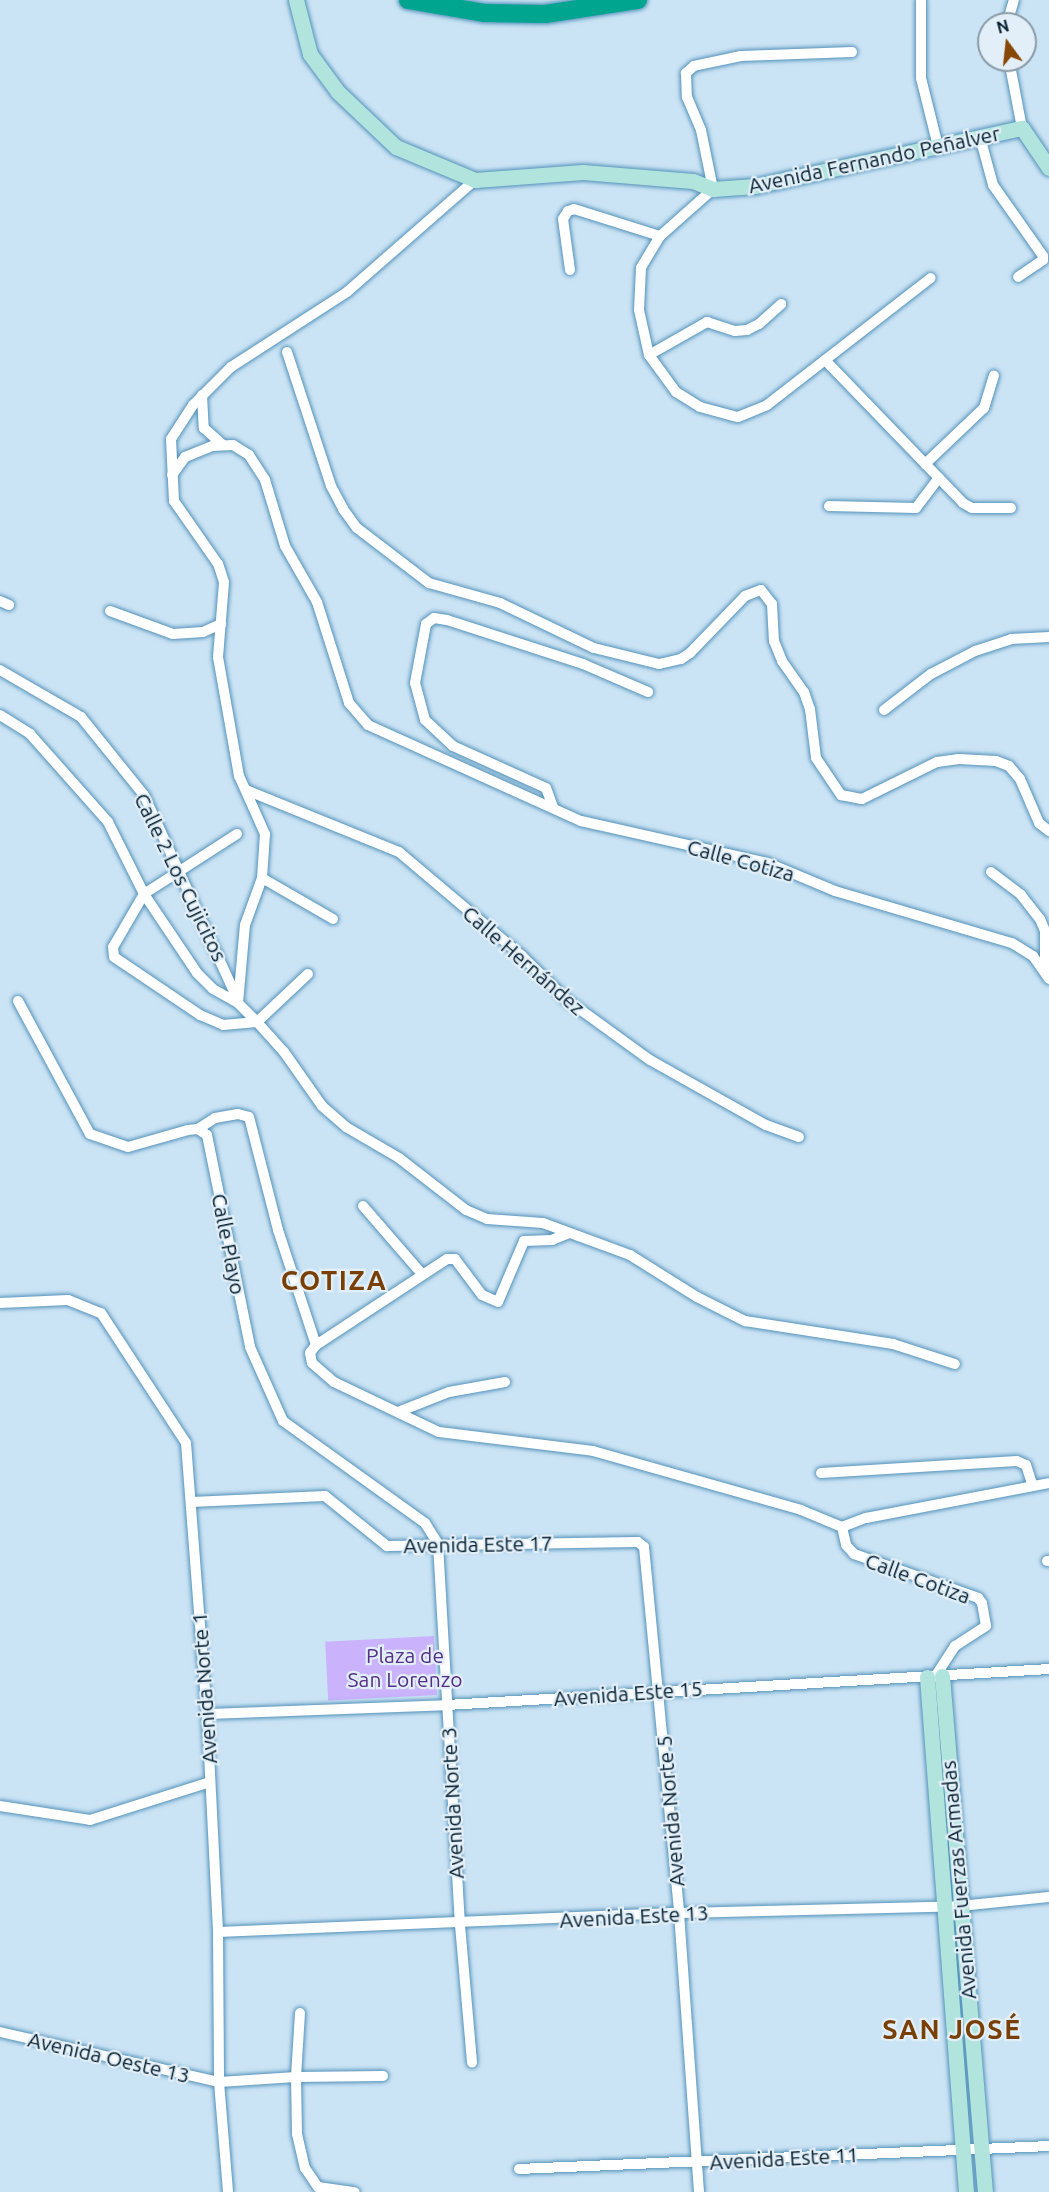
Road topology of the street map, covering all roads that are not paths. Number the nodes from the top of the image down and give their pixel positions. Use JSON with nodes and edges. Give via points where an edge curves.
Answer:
{"nodes":[{"id":1,"x":296,"y":0,"type":"edge"},
{"id":2,"x":408,"y":0,"type":"edge"},
{"id":3,"x":638,"y":0,"type":"edge"},
{"id":4,"x":921,"y":0,"type":"edge"},
{"id":5,"x":852,"y":52,"type":"dead end"},
{"id":6,"x":1011,"y":72,"type":"edge"},
{"id":7,"x":1022,"y":128,"type":"junction"},
{"id":8,"x":980,"y":137,"type":"junction"},
{"id":9,"x":938,"y":146,"type":"junction"},
{"id":10,"x":1049,"y":168,"type":"edge"},
{"id":11,"x":475,"y":180,"type":"junction"},
{"id":12,"x":712,"y":189,"type":"junction"},
{"id":13,"x":660,"y":236,"type":"junction"},
{"id":14,"x":570,"y":270,"type":"dead end"},
{"id":15,"x":1018,"y":277,"type":"dead end"},
{"id":16,"x":931,"y":278,"type":"dead end"},
{"id":17,"x":781,"y":304,"type":"dead end"},
{"id":18,"x":287,"y":352,"type":"dead end"},
{"id":19,"x":649,"y":354,"type":"junction"},
{"id":20,"x":825,"y":360,"type":"junction"},
{"id":21,"x":994,"y":375,"type":"dead end"},
{"id":22,"x":202,"y":395,"type":"junction"},
{"id":23,"x":222,"y":444,"type":"junction"},
{"id":24,"x":925,"y":464,"type":"junction"},
{"id":25,"x":172,"y":475,"type":"junction"},
{"id":26,"x":939,"y":478,"type":"junction"},
{"id":27,"x":828,"y":506,"type":"dead end"},
{"id":28,"x":1011,"y":508,"type":"dead end"},
{"id":29,"x":110,"y":611,"type":"dead end"},
{"id":30,"x":220,"y":624,"type":"junction"},
{"id":31,"x":1049,"y":637,"type":"edge"},
{"id":32,"x":0,"y":670,"type":"edge"},
{"id":33,"x":648,"y":692,"type":"dead end"},
{"id":34,"x":885,"y":710,"type":"dead end"},
{"id":35,"x":0,"y":715,"type":"edge"},
{"id":36,"x":246,"y":790,"type":"junction"},
{"id":37,"x":553,"y":807,"type":"junction"},
{"id":38,"x":1049,"y":831,"type":"edge"},
{"id":39,"x":237,"y":834,"type":"dead end"},
{"id":40,"x":991,"y":872,"type":"dead end"},
{"id":41,"x":178,"y":873,"type":"junction"},
{"id":42,"x":262,"y":878,"type":"junction"},
{"id":43,"x":144,"y":894,"type":"junction"},
{"id":44,"x":333,"y":919,"type":"dead end"},
{"id":45,"x":308,"y":974,"type":"dead end"},
{"id":46,"x":1047,"y":975,"type":"edge"},
{"id":47,"x":18,"y":1001,"type":"dead end"},
{"id":48,"x":238,"y":1003,"type":"junction"},
{"id":49,"x":256,"y":1022,"type":"junction"},
{"id":50,"x":198,"y":1129,"type":"junction"},
{"id":51,"x":799,"y":1137,"type":"dead end"},
{"id":52,"x":363,"y":1206,"type":"dead end"},
{"id":53,"x":569,"y":1233,"type":"junction"},
{"id":54,"x":422,"y":1274,"type":"junction"},
{"id":55,"x":0,"y":1302,"type":"edge"},
{"id":56,"x":316,"y":1345,"type":"junction"},
{"id":57,"x":955,"y":1364,"type":"dead end"},
{"id":58,"x":505,"y":1382,"type":"dead end"},
{"id":59,"x":398,"y":1412,"type":"junction"},
{"id":60,"x":821,"y":1473,"type":"dead end"},
{"id":61,"x":1049,"y":1483,"type":"edge"},
{"id":62,"x":1033,"y":1486,"type":"junction"},
{"id":63,"x":191,"y":1502,"type":"junction"},
{"id":64,"x":843,"y":1527,"type":"junction"},
{"id":65,"x":638,"y":1542,"type":"joint"},
{"id":66,"x":438,"y":1544,"type":"junction"},
{"id":67,"x":1049,"y":1669,"type":"edge"},
{"id":68,"x":934,"y":1676,"type":"junction"},
{"id":69,"x":660,"y":1690,"type":"junction"},
{"id":70,"x":447,"y":1705,"type":"junction"},
{"id":71,"x":207,"y":1714,"type":"junction"},
{"id":72,"x":210,"y":1782,"type":"junction"},
{"id":73,"x":0,"y":1806,"type":"edge"},
{"id":74,"x":1049,"y":1897,"type":"edge"},
{"id":75,"x":952,"y":1907,"type":"junction"},
{"id":76,"x":679,"y":1913,"type":"junction"},
{"id":77,"x":460,"y":1925,"type":"junction"},
{"id":78,"x":219,"y":1932,"type":"junction"},
{"id":79,"x":300,"y":2013,"type":"dead end"},
{"id":80,"x":0,"y":2032,"type":"edge"},
{"id":81,"x":472,"y":2062,"type":"dead end"},
{"id":82,"x":383,"y":2076,"type":"dead end"},
{"id":83,"x":296,"y":2077,"type":"junction"},
{"id":84,"x":219,"y":2082,"type":"junction"},
{"id":85,"x":1049,"y":2146,"type":"edge"},
{"id":86,"x":982,"y":2149,"type":"junction"},
{"id":87,"x":964,"y":2150,"type":"junction"},
{"id":88,"x":696,"y":2162,"type":"junction"},
{"id":89,"x":519,"y":2169,"type":"dead end"},
{"id":90,"x":228,"y":2192,"type":"edge"},
{"id":91,"x":355,"y":2192,"type":"edge"},
{"id":92,"x":699,"y":2192,"type":"edge"},
{"id":93,"x":966,"y":2192,"type":"edge"},
{"id":94,"x":985,"y":2192,"type":"edge"}],
"edges":[{"from":1,"to":11,"type":"main road","via":[[310,54],[338,92],[396,147]]},
{"from":2,"to":3,"type":"highway","via":[[484,13],[545,14]]},
{"from":4,"to":9,"type":"street","via":[[921,78]]},
{"from":5,"to":12,"type":"street","via":[[741,56],[694,66],[686,73],[687,97],[701,130]]},
{"from":6,"to":7,"type":"street"},
{"from":7,"to":8,"type":"main road","name":"Avenida Fernando Peñalver"},
{"from":7,"to":10,"type":"main road"},
{"from":8,"to":9,"type":"main road","name":"Avenida Fernando Peñalver"},
{"from":8,"to":15,"type":"street","via":[[993,185],[1043,256],[1043,260]]},
{"from":9,"to":12,"type":"main road","name":"Avenida Fernando Peñalver","via":[[807,177]]},
{"from":11,"to":12,"type":"main road","name":"Avenida Fernando Peñalver","via":[[583,172],[693,181]]},
{"from":11,"to":22,"type":"street","via":[[347,292],[240,361]]},
{"from":12,"to":13,"type":"street"},
{"from":13,"to":14,"type":"street","via":[[574,209],[568,211],[563,219]]},
{"from":13,"to":19,"type":"street","via":[[641,268],[638,284]]},
{"from":16,"to":20,"type":"street"},
{"from":17,"to":19,"type":"street","via":[[747,330],[735,331],[707,322]]},
{"from":18,"to":38,"type":"street","via":[[331,486],[343,509],[357,528],[429,583],[500,603],[594,648],[659,664],[690,653],[744,596],[761,590],[772,604],[774,641],[782,661],[810,709],[816,758],[841,795],[862,799],[937,762],[996,761],[1009,766],[1020,779],[1039,823]]},
{"from":19,"to":20,"type":"street","via":[[676,392],[700,407],[738,417],[767,405]]},
{"from":20,"to":24,"type":"street"},
{"from":21,"to":24,"type":"street","via":[[984,408]]},
{"from":22,"to":23,"type":"street","via":[[204,428]]},
{"from":22,"to":25,"type":"street","via":[[173,431]]},
{"from":23,"to":25,"type":"street","via":[[185,457]]},
{"from":23,"to":37,"type":"street","name":"Calle Cotiza","via":[[241,449],[261,472],[285,546],[317,602],[348,703],[357,716]]},
{"from":24,"to":26,"type":"street"},
{"from":25,"to":30,"type":"street","via":[[174,501],[218,564],[224,582]]},
{"from":26,"to":27,"type":"street","via":[[916,508]]},
{"from":26,"to":28,"type":"street","via":[[972,508]]},
{"from":29,"to":30,"type":"street","via":[[173,633],[204,632]]},
{"from":30,"to":36,"type":"street","via":[[218,657],[239,776]]},
{"from":31,"to":34,"type":"street","via":[[1011,639],[975,651],[931,674]]},
{"from":32,"to":41,"type":"street","name":"Calle 2 Los Cujicitos","via":[[87,722],[148,802]]},
{"from":33,"to":37,"type":"street","via":[[583,664],[447,620],[434,618],[426,624],[415,683],[425,720],[453,746],[546,788]]},
{"from":35,"to":43,"type":"street","via":[[30,734],[108,822]]},
{"from":36,"to":42,"type":"street","via":[[265,834]]},
{"from":36,"to":51,"type":"street","name":"Calle Hernández","via":[[399,852],[522,956],[567,1000],[650,1060],[766,1125]]},
{"from":37,"to":46,"type":"street","name":"Calle Cotiza","via":[[581,820],[768,862],[835,891],[987,934],[1026,952]]},
{"from":39,"to":41,"type":"street"},
{"from":40,"to":46,"type":"street","via":[[1021,895],[1040,919],[1045,930]]},
{"from":41,"to":43,"type":"street"},
{"from":41,"to":48,"type":"street","name":"Calle 2 Los Cujicitos","via":[[220,955]]},
{"from":42,"to":44,"type":"street"},
{"from":42,"to":48,"type":"street","via":[[245,925]]},
{"from":43,"to":48,"type":"street","via":[[197,973],[213,989]]},
{"from":43,"to":49,"type":"street","via":[[113,947],[114,957],[200,1015],[223,1025]]},
{"from":45,"to":49,"type":"street"},
{"from":47,"to":50,"type":"street","via":[[90,1134],[128,1147]]},
{"from":48,"to":49,"type":"street"},
{"from":49,"to":53,"type":"street","via":[[284,1052],[322,1106],[466,1210],[487,1219],[543,1223]]},
{"from":50,"to":56,"type":"street","via":[[215,1118],[238,1114],[249,1117],[278,1230]]},
{"from":50,"to":66,"type":"street","name":"Calle Playo","via":[[207,1135],[211,1146],[250,1347],[283,1421],[425,1522]]},
{"from":52,"to":54,"type":"street"},
{"from":53,"to":54,"type":"street","via":[[552,1240],[524,1241],[498,1302],[482,1295],[451,1258]]},
{"from":53,"to":57,"type":"street","via":[[630,1255],[697,1297],[745,1321],[893,1344]]},
{"from":54,"to":56,"type":"street"},
{"from":55,"to":63,"type":"street","name":"Avenida Norte 1","via":[[68,1300],[101,1313],[186,1443]]},
{"from":56,"to":59,"type":"street","via":[[310,1353],[312,1363],[334,1382]]},
{"from":58,"to":59,"type":"street","via":[[448,1392]]},
{"from":59,"to":64,"type":"street","via":[[440,1432],[593,1451],[801,1510]]},
{"from":60,"to":62,"type":"street","via":[[1017,1461],[1026,1465]]},
{"from":61,"to":62,"type":"street","name":"Calle Cotiza"},
{"from":62,"to":64,"type":"street","name":"Calle Cotiza","via":[[866,1518]]},
{"from":63,"to":66,"type":"street","name":"Avenida Este 17","via":[[325,1496],[387,1546]]},
{"from":63,"to":71,"type":"street","name":"Avenida Norte 1"},
{"from":64,"to":68,"type":"street","name":"Calle Cotiza","via":[[846,1545],[854,1554],[978,1598],[982,1604],[986,1626],[955,1646]]},
{"from":65,"to":66,"type":"street","name":"Avenida Este 17"},
{"from":65,"to":69,"type":"street","name":"Avenida Norte 5","via":[[646,1552]]},
{"from":66,"to":70,"type":"street","name":"Avenida Norte 3"},
{"from":67,"to":68,"type":"street","name":"Avenida Este 15"},
{"from":68,"to":69,"type":"street","name":"Avenida Este 15"},
{"from":68,"to":75,"type":"main road","name":"Avenida Fuerzas Armadas"},
{"from":69,"to":70,"type":"street","name":"Avenida Este 15"},
{"from":69,"to":76,"type":"street","name":"Avenida Norte 5"},
{"from":70,"to":71,"type":"street","name":"Avenida Este 15"},
{"from":70,"to":77,"type":"street","name":"Avenida Norte 3"},
{"from":71,"to":72,"type":"street","name":"Avenida Norte 1"},
{"from":72,"to":73,"type":"street","via":[[90,1820]]},
{"from":72,"to":78,"type":"street","name":"Avenida Norte 1"},
{"from":74,"to":75,"type":"street","name":"Avenida Este 13"},
{"from":75,"to":76,"type":"street","name":"Avenida Este 13"},
{"from":75,"to":86,"type":"main road","name":"Avenida Fuerzas Armadas"},
{"from":75,"to":87,"type":"main road","name":"Avenida Fuerzas Armadas"},
{"from":76,"to":77,"type":"street","name":"Avenida Este 13"},
{"from":76,"to":88,"type":"street","name":"Avenida Norte 5"},
{"from":77,"to":78,"type":"street","name":"Avenida Este 13"},
{"from":77,"to":81,"type":"street","name":"Avenida Norte 3"},
{"from":78,"to":84,"type":"street","name":"Avenida Norte 1"},
{"from":79,"to":83,"type":"street"},
{"from":80,"to":84,"type":"street","name":"Avenida Oeste 13"},
{"from":82,"to":83,"type":"street","name":"Avenida Oeste 13"},
{"from":83,"to":84,"type":"street","name":"Avenida Oeste 13"},
{"from":83,"to":91,"type":"street","via":[[297,2134],[305,2168],[318,2187]]},
{"from":84,"to":90,"type":"street","name":"Avenida Norte 1"},
{"from":85,"to":86,"type":"street","name":"Avenida Este 11"},
{"from":86,"to":87,"type":"street","name":"Avenida Este 11"},
{"from":86,"to":94,"type":"main road","name":"Avenida Fuerzas Armadas"},
{"from":87,"to":88,"type":"street","name":"Avenida Este 11"},
{"from":87,"to":93,"type":"main road","name":"Avenida Fuerzas Armadas"},
{"from":88,"to":89,"type":"street","name":"Avenida Este 11"},
{"from":88,"to":92,"type":"street","name":"Avenida Norte 5"}]}
